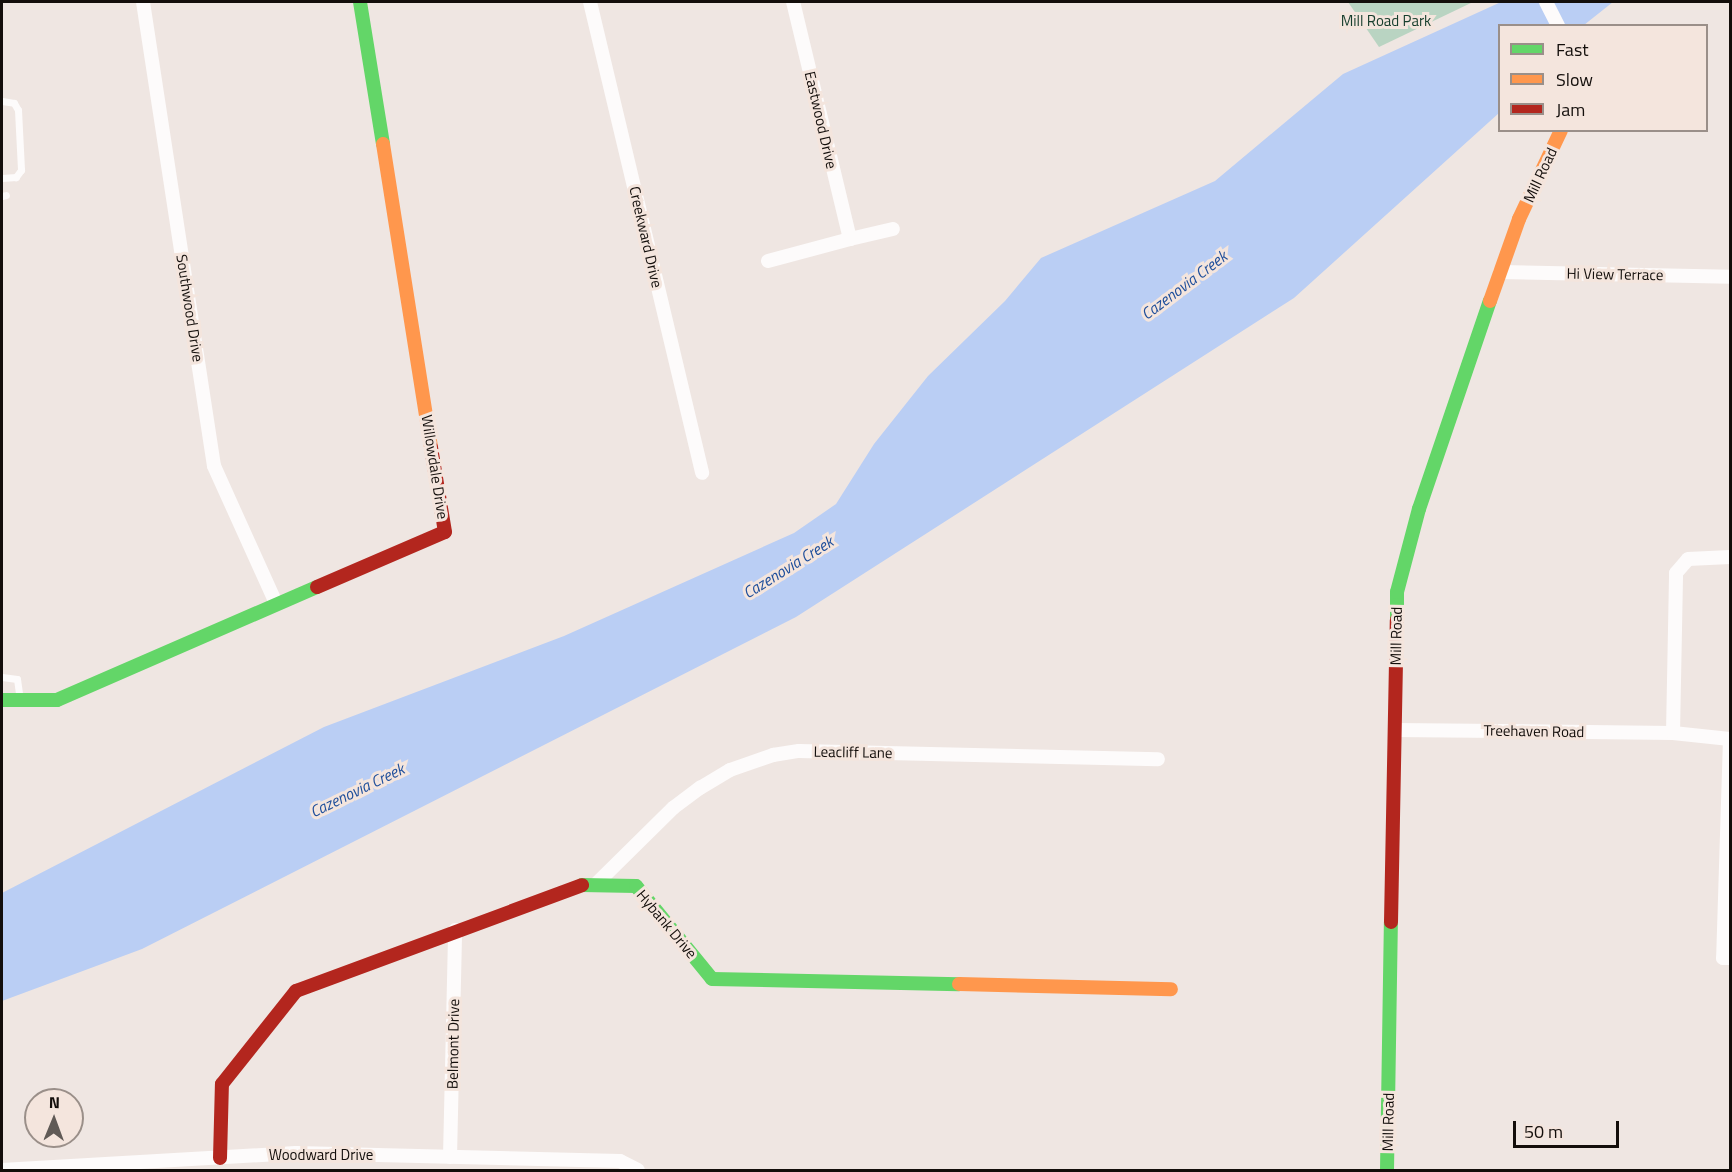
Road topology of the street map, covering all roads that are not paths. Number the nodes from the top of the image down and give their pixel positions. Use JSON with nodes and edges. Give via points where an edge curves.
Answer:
{"nodes":[{"id":1,"x":143,"y":2,"type":"edge"},
{"id":2,"x":360,"y":2,"type":"edge"},
{"id":3,"x":590,"y":2,"type":"edge"},
{"id":4,"x":793,"y":2,"type":"edge"},
{"id":5,"x":1546,"y":2,"type":"edge"},
{"id":6,"x":1557,"y":24,"type":"edge"},
{"id":7,"x":2,"y":101,"type":"edge"},
{"id":8,"x":1560,"y":132,"type":"edge"},
{"id":9,"x":2,"y":178,"type":"edge"},
{"id":10,"x":892,"y":229,"type":"dead end"},
{"id":11,"x":850,"y":239,"type":"junction"},
{"id":12,"x":768,"y":261,"type":"dead end"},
{"id":13,"x":1500,"y":272,"type":"junction"},
{"id":14,"x":1731,"y":277,"type":"edge"},
{"id":15,"x":702,"y":473,"type":"dead end"},
{"id":16,"x":1731,"y":557,"type":"edge"},
{"id":17,"x":276,"y":603,"type":"junction"},
{"id":18,"x":2,"y":677,"type":"edge"},
{"id":19,"x":2,"y":700,"type":"edge"},
{"id":20,"x":20,"y":700,"type":"junction"},
{"id":21,"x":1395,"y":730,"type":"junction"},
{"id":22,"x":1673,"y":733,"type":"junction"},
{"id":23,"x":1730,"y":739,"type":"edge"},
{"id":24,"x":1158,"y":759,"type":"dead end"},
{"id":25,"x":595,"y":885,"type":"junction"},
{"id":26,"x":455,"y":930,"type":"junction"},
{"id":27,"x":1731,"y":958,"type":"edge"},
{"id":28,"x":1171,"y":989,"type":"dead end"},
{"id":29,"x":450,"y":1157,"type":"junction"},
{"id":30,"x":220,"y":1158,"type":"junction"},
{"id":31,"x":2,"y":1170,"type":"edge"},
{"id":32,"x":638,"y":1170,"type":"edge"},
{"id":33,"x":1387,"y":1170,"type":"edge"}],
"edges":[{"from":1,"to":17,"type":"street","name":"Southwood Drive","via":[[214,466]]},
{"from":2,"to":17,"type":"street","name":"Willowdale Drive","via":[[445,532]]},
{"from":3,"to":15,"type":"street","name":"Creekward Drive"},
{"from":4,"to":11,"type":"street","name":"Eastwood Drive"},
{"from":5,"to":6,"type":"street"},
{"from":7,"to":9,"type":"lane","via":[[14,103],[18,110],[21,170],[16,177]]},
{"from":8,"to":13,"type":"street","name":"Mill Road"},
{"from":10,"to":11,"type":"street"},
{"from":11,"to":12,"type":"street"},
{"from":13,"to":14,"type":"street","name":"Hi View Terrace"},
{"from":13,"to":21,"type":"street","name":"Mill Road","via":[[1419,509],[1396,592]]},
{"from":16,"to":22,"type":"street","via":[[1688,559],[1676,573]]},
{"from":17,"to":20,"type":"street","name":"Willowdale Drive","via":[[57,700]]},
{"from":18,"to":20,"type":"lane","via":[[16,680]]},
{"from":19,"to":20,"type":"street","name":"Willowdale Drive"},
{"from":21,"to":22,"type":"street","name":"Treehaven Road"},
{"from":21,"to":33,"type":"street","name":"Mill Road"},
{"from":22,"to":23,"type":"street","name":"Treehaven Road"},
{"from":23,"to":27,"type":"street","via":[[1723,958]]},
{"from":24,"to":25,"type":"street","name":"Leacliff Lane","via":[[799,751],[773,755],[730,770],[682,801]]},
{"from":25,"to":26,"type":"street","name":"Hybank Drive","via":[[575,885]]},
{"from":25,"to":28,"type":"street","name":"Hybank Drive","via":[[636,886],[712,979]]},
{"from":26,"to":29,"type":"street","name":"Belmont Drive"},
{"from":26,"to":30,"type":"street","name":"Hybank Drive","via":[[296,991],[222,1084]]},
{"from":29,"to":30,"type":"street","name":"Woodward Drive","via":[[296,1153]]},
{"from":29,"to":32,"type":"street","name":"Woodward Drive","via":[[620,1161]]},
{"from":30,"to":31,"type":"street","name":"Woodward Drive"}]}
